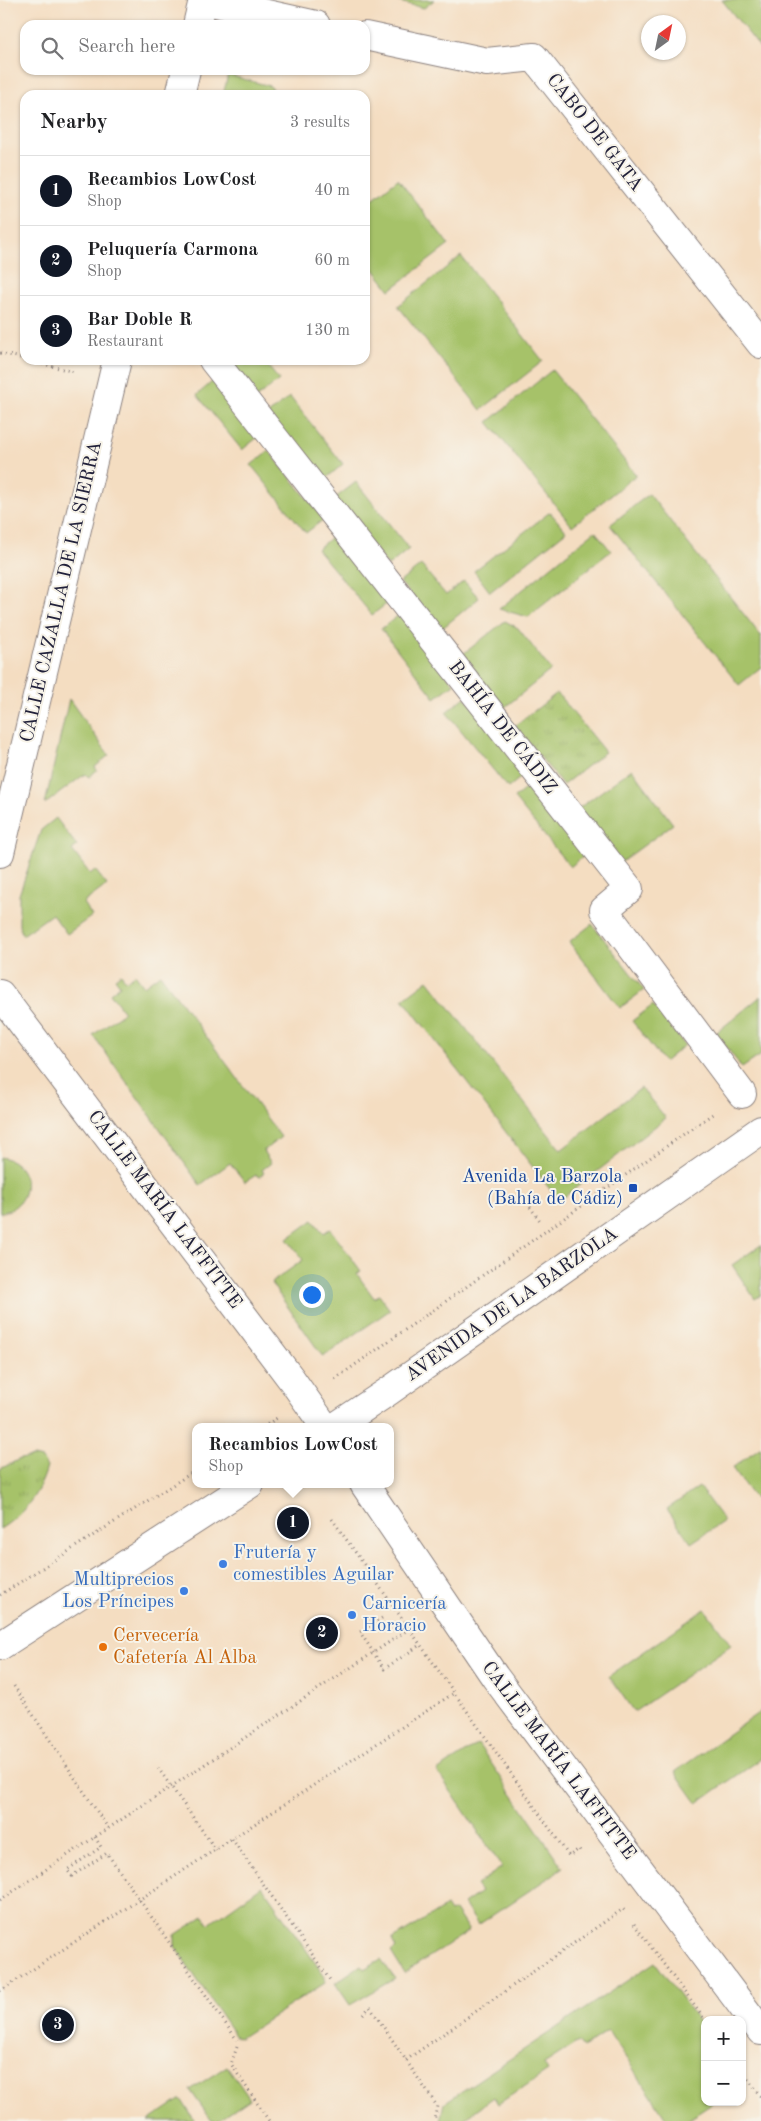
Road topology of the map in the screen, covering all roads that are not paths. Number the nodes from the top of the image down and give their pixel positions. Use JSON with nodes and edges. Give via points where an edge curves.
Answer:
{"nodes":[{"id":1,"x":203,"y":0,"type":"edge"},
{"id":2,"x":198,"y":20,"type":"edge"},
{"id":3,"x":293,"y":20,"type":"edge"},
{"id":4,"x":370,"y":37,"type":"edge"},
{"id":5,"x":185,"y":75,"type":"edge"},
{"id":6,"x":181,"y":90,"type":"edge"},
{"id":7,"x":761,"y":344,"type":"edge"},
{"id":8,"x":116,"y":365,"type":"edge"},
{"id":9,"x":217,"y":365,"type":"edge"},
{"id":10,"x":0,"y":852,"type":"edge"},
{"id":11,"x":0,"y":994,"type":"edge"},
{"id":12,"x":742,"y":1094,"type":"road end"},
{"id":13,"x":761,"y":1130,"type":"edge"},
{"id":14,"x":321,"y":1423,"type":"edge"},
{"id":15,"x":341,"y":1423,"type":"edge"},
{"id":16,"x":244,"y":1488,"type":"edge"},
{"id":17,"x":367,"y":1488,"type":"edge"},
{"id":18,"x":0,"y":1646,"type":"edge"},
{"id":19,"x":757,"y":2020,"type":"edge"}],
"edges":[{"from":1,"to":2,"type":"street"},
{"from":1,"to":3,"type":"street"},
{"from":4,"to":7,"type":"street","name":"CABO DE GATA","via":[[487,62],[534,57]]},
{"from":5,"to":6,"type":"street"},
{"from":8,"to":10,"type":"street","name":"CALLE CAZALLA DE LA SIERRA"},
{"from":9,"to":12,"type":"street","name":"BAHÍA DE CÁDIZ","via":[[629,889],[604,910]]},
{"from":11,"to":14,"type":"street","name":"CALLE MARÍA LAFFITTE"},
{"from":13,"to":15,"type":"street","name":"AVENIDA DE LA BARZOLA"},
{"from":16,"to":18,"type":"street"},
{"from":17,"to":19,"type":"street","name":"CALLE MARÍA LAFFITTE","via":[[495,1677]]}]}
